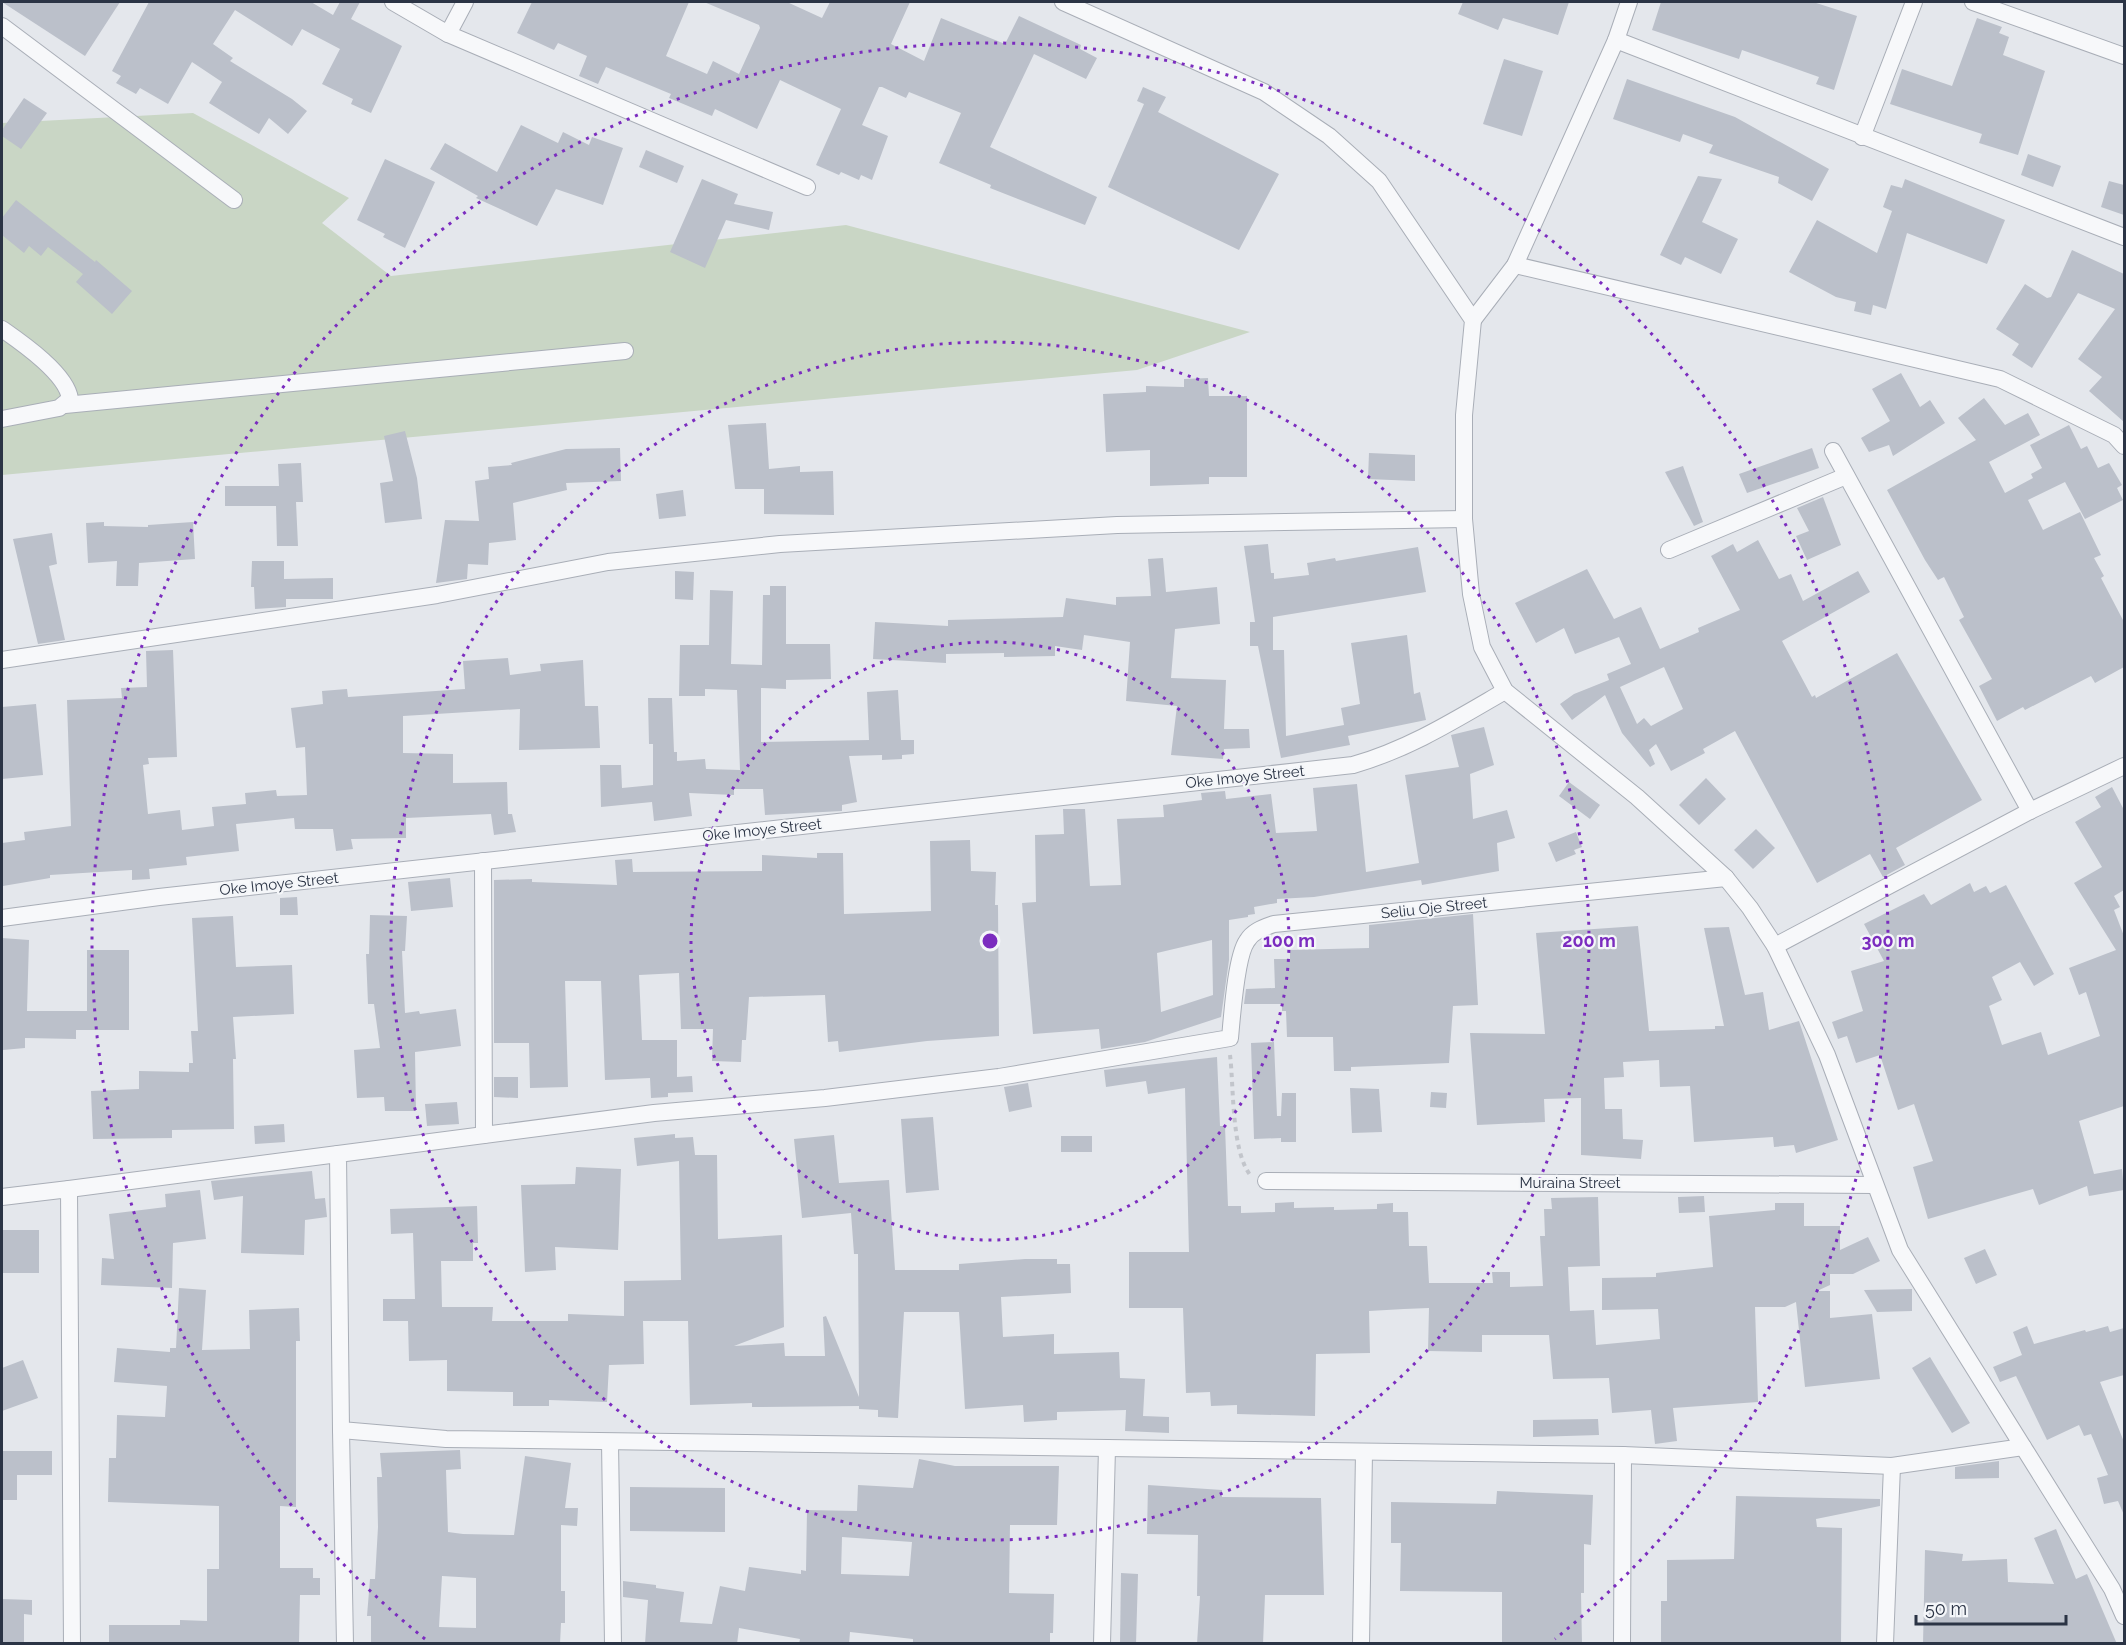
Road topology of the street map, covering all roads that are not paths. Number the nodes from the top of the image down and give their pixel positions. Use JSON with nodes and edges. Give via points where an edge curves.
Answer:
{"nodes":[{"id":1,"x":393,"y":2,"type":"edge"},
{"id":2,"x":465,"y":2,"type":"edge"},
{"id":3,"x":1063,"y":2,"type":"edge"},
{"id":4,"x":1629,"y":2,"type":"edge"},
{"id":5,"x":1914,"y":2,"type":"edge"},
{"id":6,"x":1973,"y":2,"type":"edge"},
{"id":7,"x":2,"y":26,"type":"edge"},
{"id":8,"x":448,"y":34,"type":"junction"},
{"id":9,"x":1616,"y":40,"type":"junction"},
{"id":10,"x":2124,"y":57,"type":"edge"},
{"id":11,"x":1862,"y":137,"type":"junction"},
{"id":12,"x":807,"y":187,"type":"dead end"},
{"id":13,"x":234,"y":200,"type":"dead end"},
{"id":14,"x":2124,"y":237,"type":"edge"},
{"id":15,"x":1515,"y":265,"type":"junction"},
{"id":16,"x":1473,"y":320,"type":"junction"},
{"id":17,"x":2,"y":329,"type":"edge"},
{"id":18,"x":625,"y":351,"type":"dead end"},
{"id":19,"x":65,"y":405,"type":"junction"},
{"id":20,"x":2,"y":419,"type":"edge"},
{"id":21,"x":2124,"y":446,"type":"edge"},
{"id":22,"x":1833,"y":451,"type":"dead end"},
{"id":23,"x":1846,"y":476,"type":"junction"},
{"id":24,"x":1464,"y":519,"type":"junction"},
{"id":25,"x":1669,"y":550,"type":"dead end"},
{"id":26,"x":2,"y":660,"type":"edge"},
{"id":27,"x":1505,"y":691,"type":"junction"},
{"id":28,"x":2124,"y":766,"type":"edge"},
{"id":29,"x":2030,"y":811,"type":"junction"},
{"id":30,"x":483,"y":861,"type":"junction"},
{"id":31,"x":1726,"y":878,"type":"junction"},
{"id":32,"x":2,"y":918,"type":"edge"},
{"id":33,"x":1774,"y":946,"type":"junction"},
{"id":34,"x":484,"y":1136,"type":"junction"},
{"id":35,"x":338,"y":1154,"type":"junction"},
{"id":36,"x":1266,"y":1181,"type":"road end"},
{"id":37,"x":1874,"y":1185,"type":"junction"},
{"id":38,"x":69,"y":1189,"type":"junction"},
{"id":39,"x":2,"y":1197,"type":"edge"},
{"id":40,"x":341,"y":1430,"type":"junction"},
{"id":41,"x":610,"y":1442,"type":"junction"},
{"id":42,"x":2023,"y":1446,"type":"junction"},
{"id":43,"x":1107,"y":1448,"type":"junction"},
{"id":44,"x":1364,"y":1452,"type":"junction"},
{"id":45,"x":1623,"y":1455,"type":"junction"},
{"id":46,"x":1892,"y":1466,"type":"junction"},
{"id":47,"x":2124,"y":1616,"type":"edge"},
{"id":48,"x":72,"y":1644,"type":"edge"},
{"id":49,"x":345,"y":1644,"type":"edge"},
{"id":50,"x":613,"y":1644,"type":"edge"},
{"id":51,"x":1102,"y":1644,"type":"edge"},
{"id":52,"x":1361,"y":1644,"type":"edge"},
{"id":53,"x":1622,"y":1644,"type":"edge"},
{"id":54,"x":1885,"y":1644,"type":"edge"}],
"edges":[{"from":1,"to":8,"type":"street"},
{"from":2,"to":8,"type":"street"},
{"from":3,"to":16,"type":"street","via":[[1264,92],[1329,136],[1379,181]]},
{"from":4,"to":9,"type":"street"},
{"from":5,"to":11,"type":"street"},
{"from":6,"to":10,"type":"street"},
{"from":7,"to":13,"type":"street"},
{"from":8,"to":12,"type":"street"},
{"from":9,"to":11,"type":"street"},
{"from":9,"to":15,"type":"street"},
{"from":11,"to":14,"type":"street"},
{"from":15,"to":16,"type":"street"},
{"from":15,"to":21,"type":"street","via":[[2000,379],[2077,415],[2114,435]]},
{"from":16,"to":24,"type":"street","via":[[1464,415]]},
{"from":17,"to":19,"type":"street","via":[[61,379],[69,391],[70,399]]},
{"from":18,"to":19,"type":"street"},
{"from":19,"to":20,"type":"street"},
{"from":22,"to":23,"type":"street"},
{"from":23,"to":25,"type":"street"},
{"from":23,"to":29,"type":"street"},
{"from":24,"to":26,"type":"street","via":[[1117,525],[780,544],[608,562],[437,595]]},
{"from":24,"to":27,"type":"street","via":[[1471,594],[1482,646]]},
{"from":27,"to":30,"type":"street","name":"Oke Imoye Street","via":[[1424,739],[1353,765]]},
{"from":27,"to":31,"type":"street","via":[[1637,797]]},
{"from":28,"to":29,"type":"street"},
{"from":29,"to":33,"type":"street"},
{"from":30,"to":32,"type":"street","name":"Oke Imoye Street"},
{"from":30,"to":34,"type":"street"},
{"from":31,"to":33,"type":"street"},
{"from":31,"to":34,"type":"street","name":"Seliu Oje Street","via":[[1274,924],[1257,930],[1246,942],[1230,1038],[999,1077],[654,1113]]},
{"from":33,"to":37,"type":"street","via":[[1827,1055]]},
{"from":34,"to":35,"type":"street"},
{"from":35,"to":38,"type":"street"},
{"from":35,"to":40,"type":"street"},
{"from":36,"to":37,"type":"street","name":"Muraina Street"},
{"from":37,"to":42,"type":"street","via":[[1900,1250]]},
{"from":38,"to":39,"type":"street"},
{"from":38,"to":48,"type":"street"},
{"from":40,"to":41,"type":"street","via":[[446,1439]]},
{"from":40,"to":49,"type":"street"},
{"from":41,"to":43,"type":"street"},
{"from":41,"to":50,"type":"street"},
{"from":42,"to":46,"type":"street"},
{"from":42,"to":47,"type":"street","via":[[2112,1589]]},
{"from":43,"to":44,"type":"street"},
{"from":43,"to":51,"type":"street"},
{"from":44,"to":45,"type":"street"},
{"from":44,"to":52,"type":"street"},
{"from":45,"to":46,"type":"street"},
{"from":45,"to":53,"type":"street"},
{"from":46,"to":54,"type":"street"}]}
